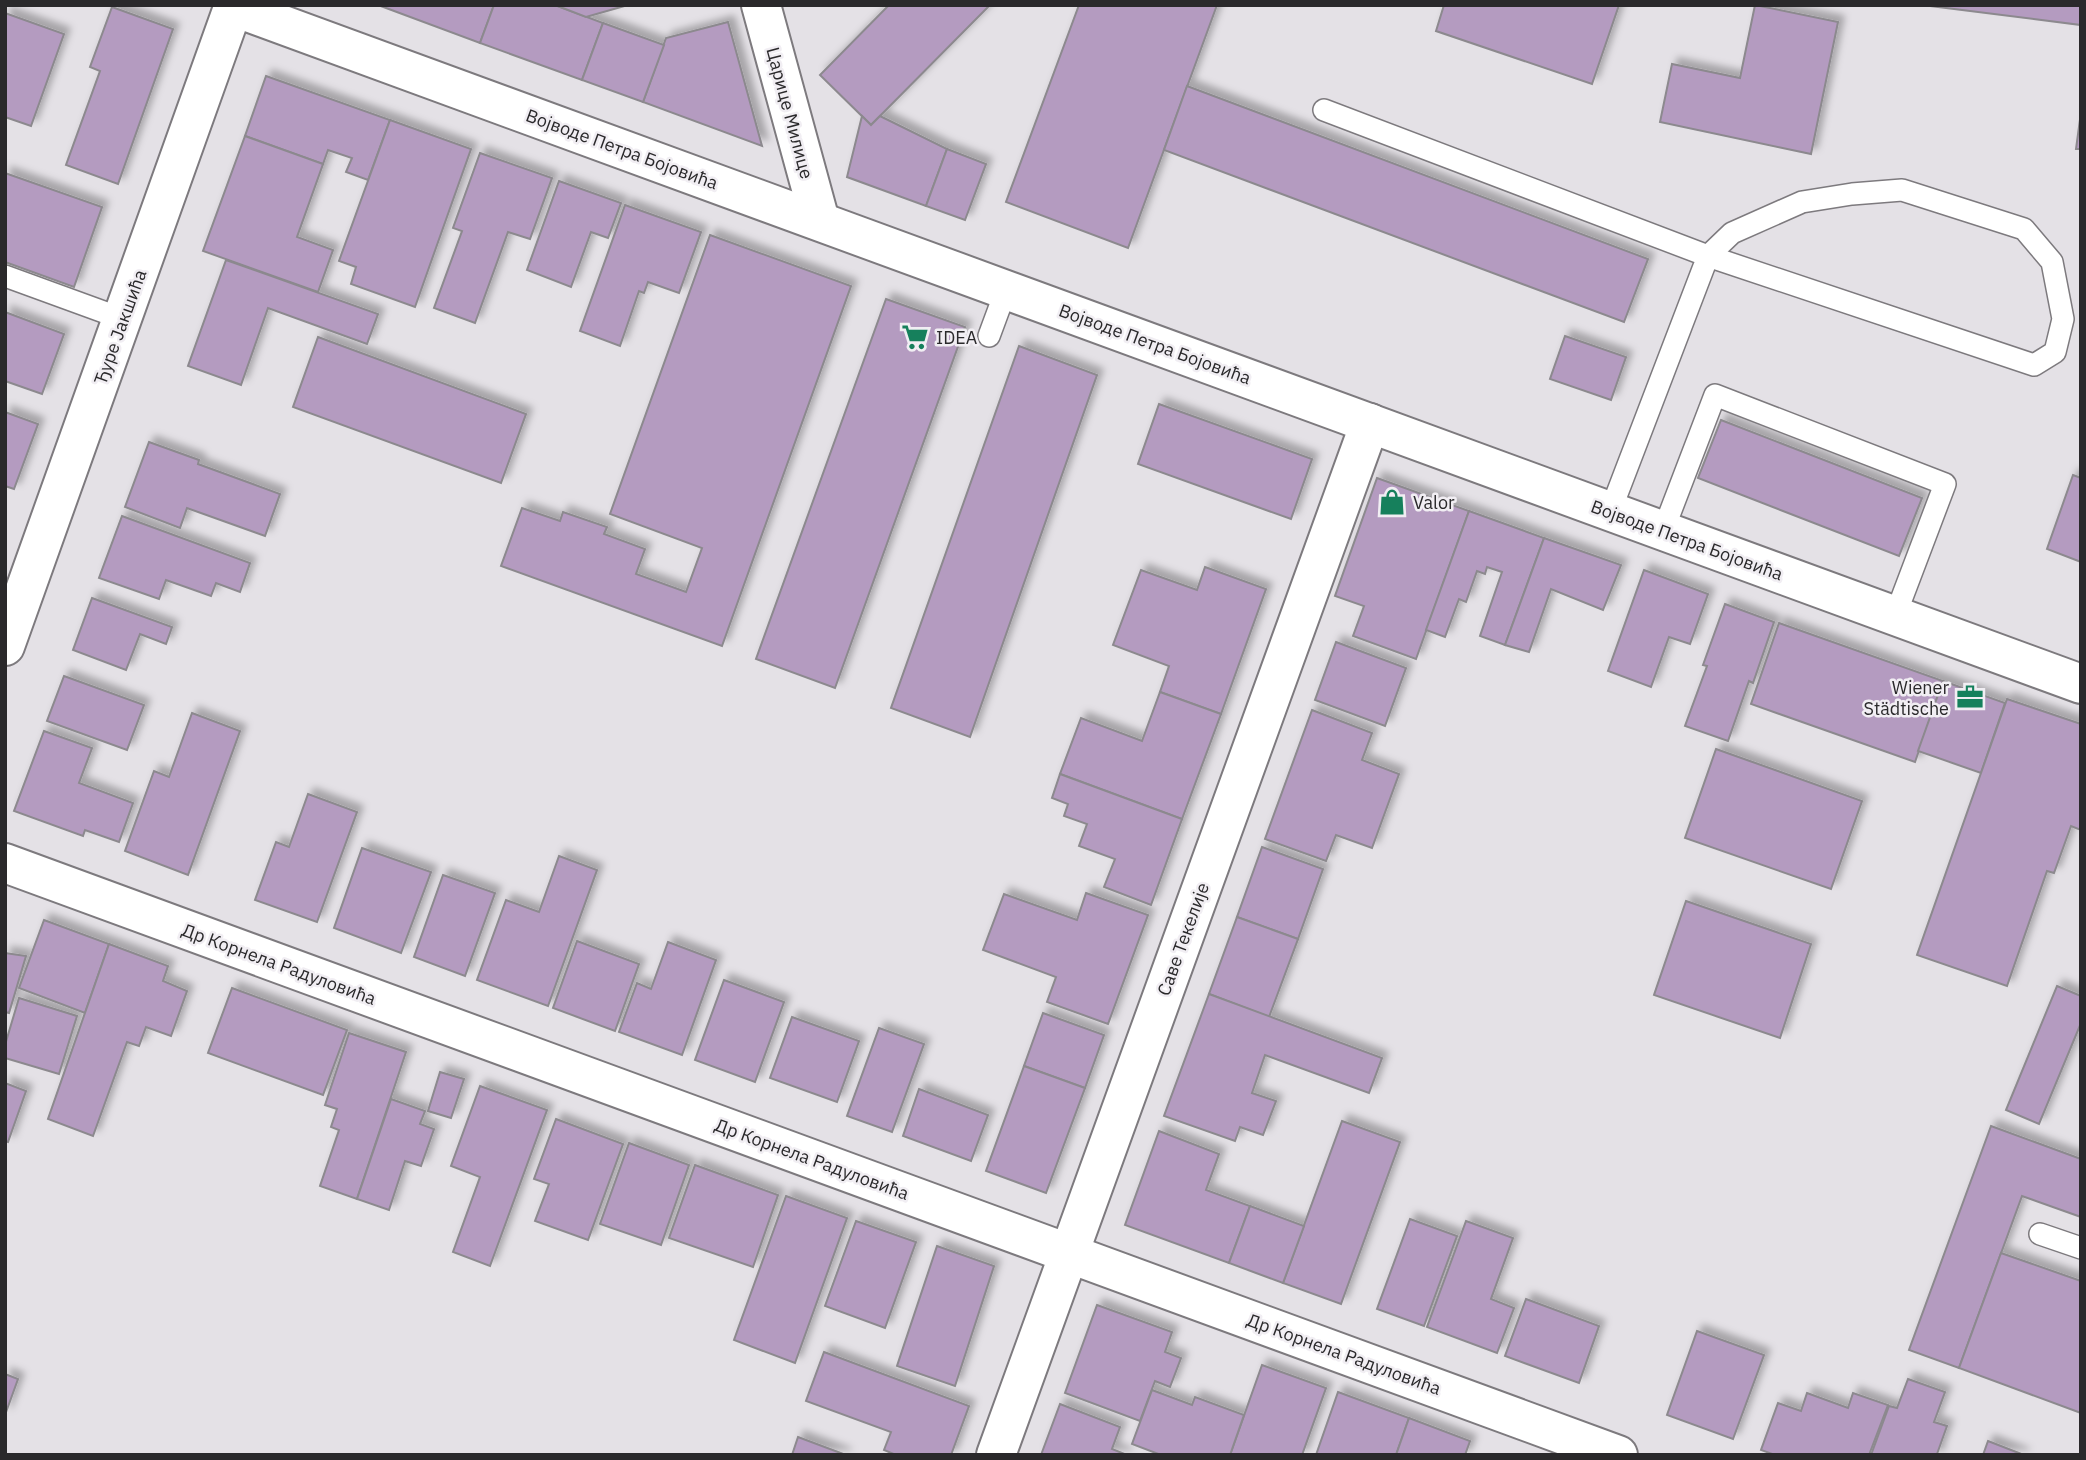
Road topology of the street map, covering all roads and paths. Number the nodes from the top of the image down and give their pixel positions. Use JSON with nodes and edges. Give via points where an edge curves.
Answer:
{"nodes":[{"id":1,"x":761,"y":5,"type":"edge"},
{"id":2,"x":232,"y":6,"type":"edge"},
{"id":3,"x":1324,"y":110,"type":"dead end"},
{"id":4,"x":820,"y":222,"type":"junction"},
{"id":5,"x":1708,"y":256,"type":"junction"},
{"id":6,"x":5,"y":276,"type":"edge"},
{"id":7,"x":1006,"y":290,"type":"junction"},
{"id":8,"x":123,"y":319,"type":"junction"},
{"id":9,"x":989,"y":336,"type":"dead end"},
{"id":10,"x":1370,"y":423,"type":"junction"},
{"id":11,"x":1610,"y":512,"type":"junction"},
{"id":12,"x":1663,"y":531,"type":"junction"},
{"id":13,"x":1895,"y":616,"type":"junction"},
{"id":14,"x":5,"y":646,"type":"edge"},
{"id":15,"x":2081,"y":684,"type":"edge"},
{"id":16,"x":5,"y":863,"type":"edge"},
{"id":17,"x":2040,"y":1234,"type":"dead end"},
{"id":18,"x":2081,"y":1248,"type":"edge"},
{"id":19,"x":1069,"y":1253,"type":"junction"},
{"id":20,"x":996,"y":1455,"type":"edge"},
{"id":21,"x":1618,"y":1455,"type":"edge"}],
"edges":[{"from":1,"to":4,"type":"street","name":"Царице Милице"},
{"from":2,"to":4,"type":"street","name":"Војводе Петра Бојовића"},
{"from":2,"to":8,"type":"street","name":"Ђуре Јакшића"},
{"from":3,"to":5,"type":"lane"},
{"from":4,"to":7,"type":"street","name":"Војводе Петра Бојовића"},
{"from":5,"to":5,"type":"lane","via":[[2034,365],[2055,352],[2063,320],[2052,262],[2024,229],[1902,190],[1801,202],[1732,233]]},
{"from":5,"to":11,"type":"lane"},
{"from":6,"to":8,"type":"lane"},
{"from":7,"to":9,"type":"lane"},
{"from":7,"to":10,"type":"street","name":"Војводе Петра Бојовића"},
{"from":8,"to":14,"type":"street","name":"Ђуре Јакшића"},
{"from":10,"to":11,"type":"street","name":"Војводе Петра Бојовића"},
{"from":10,"to":19,"type":"street","name":"Саве Текелије"},
{"from":11,"to":12,"type":"street","name":"Војводе Петра Бојовића"},
{"from":12,"to":13,"type":"street","name":"Војводе Петра Бојовића"},
{"from":12,"to":13,"type":"lane","via":[[1715,394],[1945,484]]},
{"from":13,"to":15,"type":"street","name":"Војводе Петра Бојовића"},
{"from":16,"to":19,"type":"street","name":"Др Корнела Радуловића"},
{"from":17,"to":18,"type":"lane"},
{"from":19,"to":20,"type":"street","name":"Саве Текелије"},
{"from":19,"to":21,"type":"street","name":"Др Корнела Радуловића"}]}
